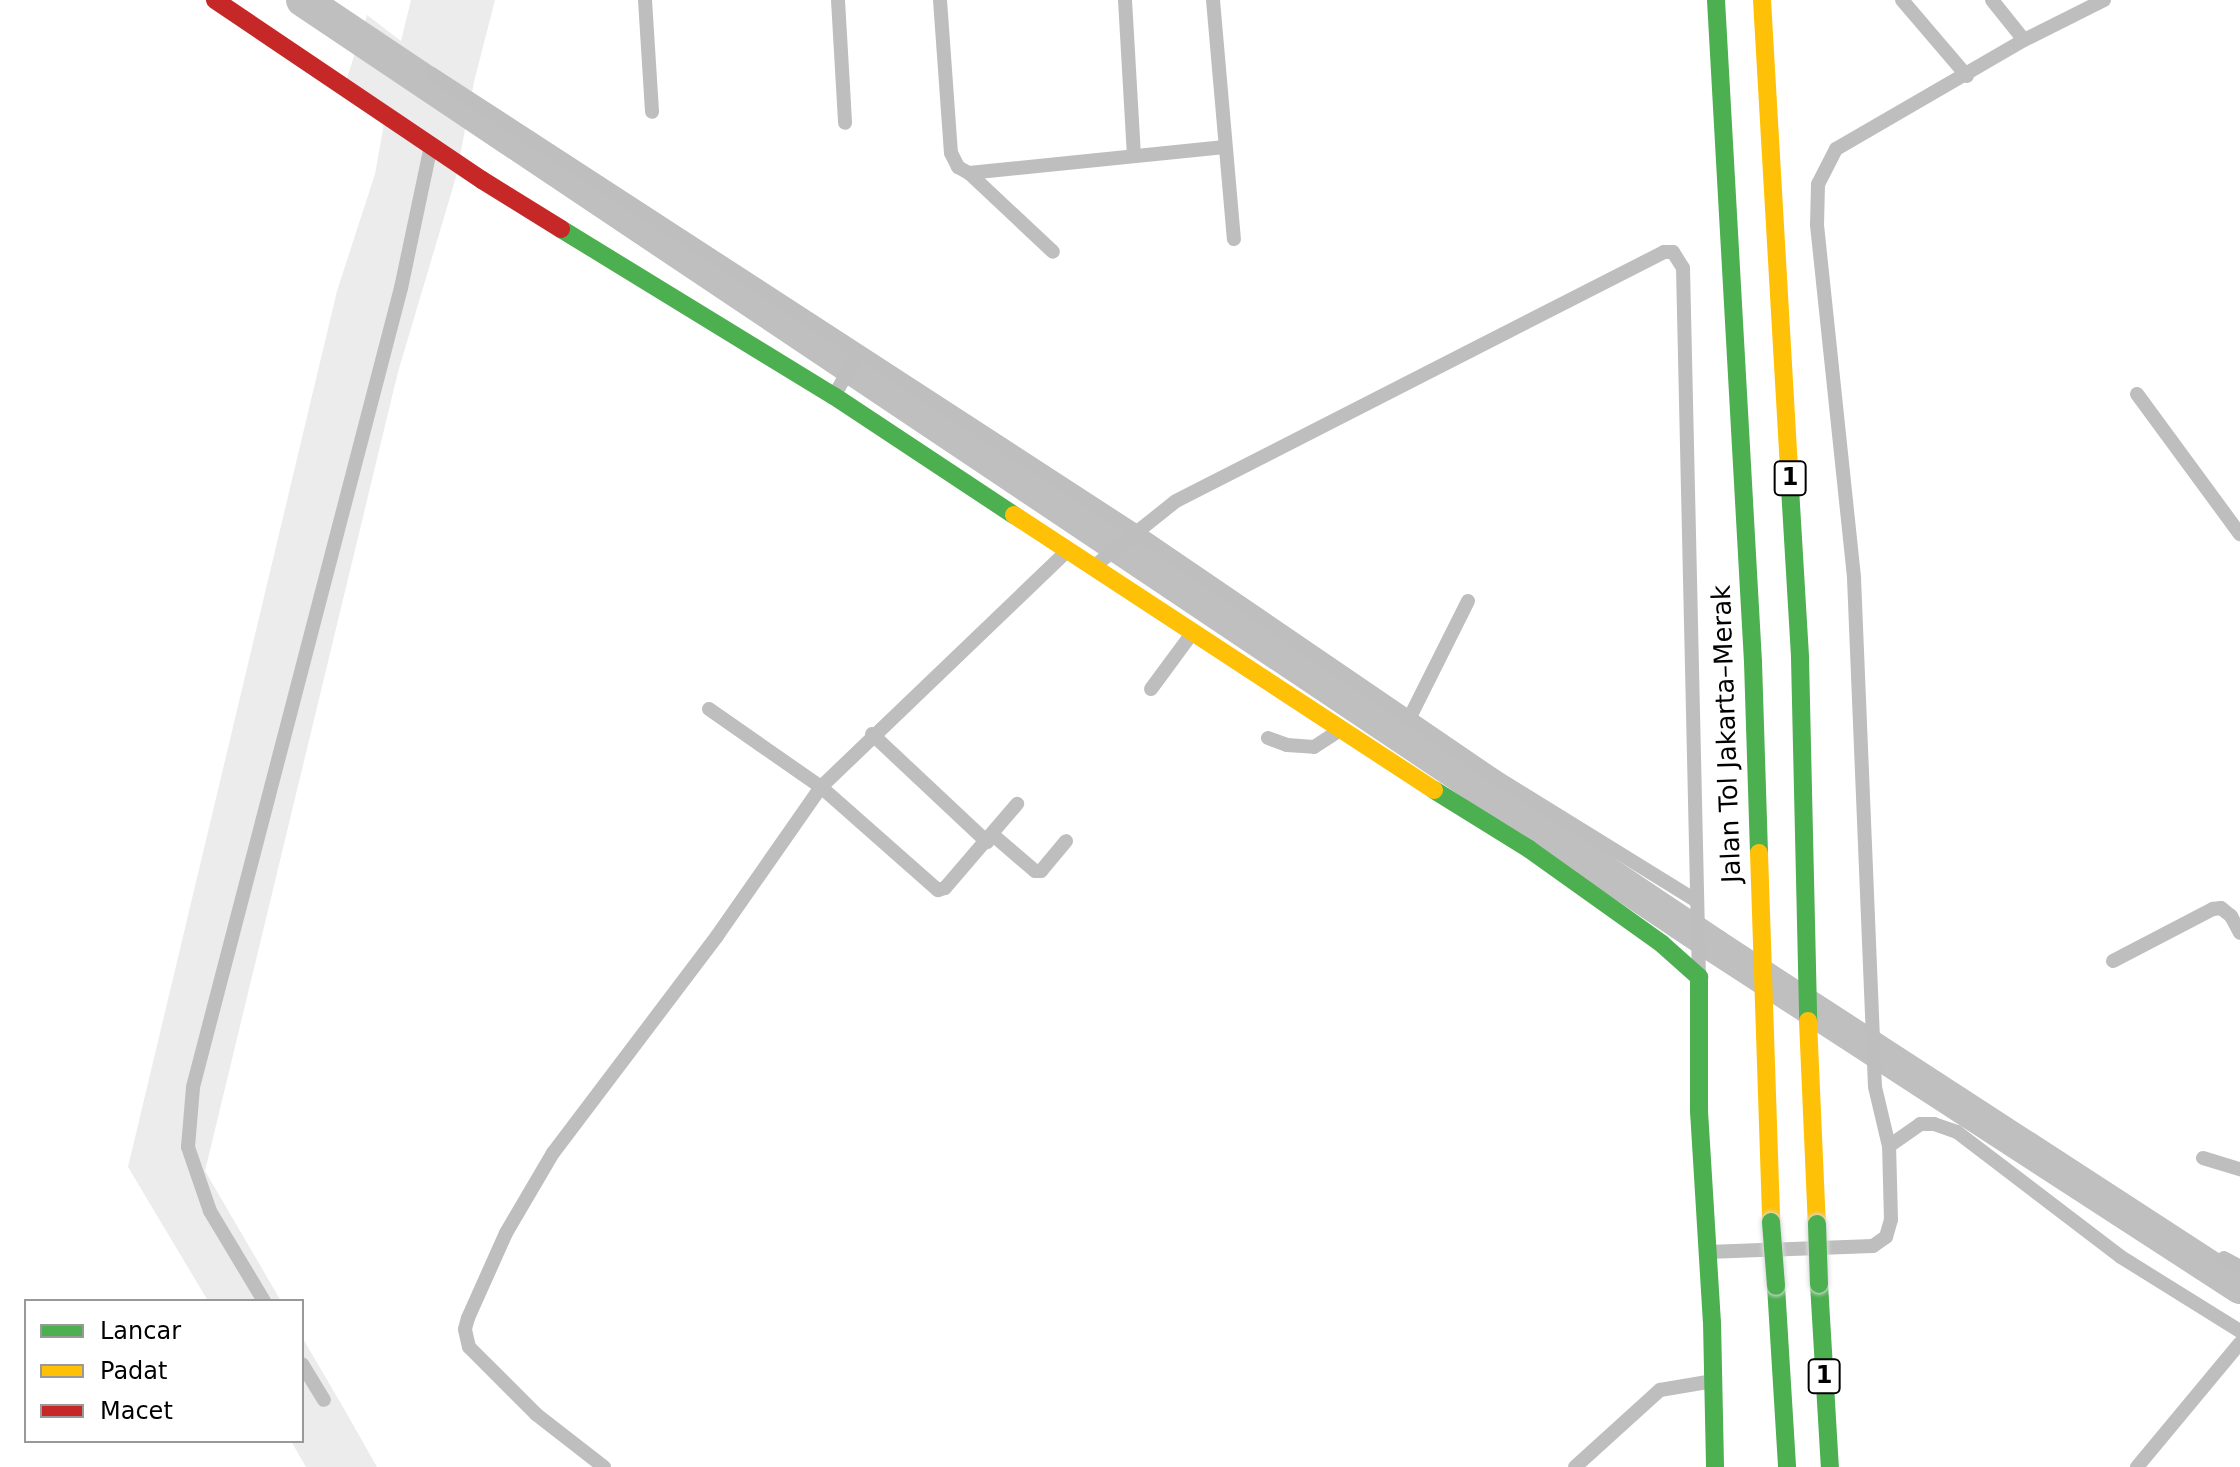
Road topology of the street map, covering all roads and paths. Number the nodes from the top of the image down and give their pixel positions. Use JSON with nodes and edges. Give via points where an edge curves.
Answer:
{"nodes":[{"id":1,"x":215,"y":0,"type":"edge"},
{"id":2,"x":645,"y":0,"type":"edge"},
{"id":3,"x":838,"y":0,"type":"edge"},
{"id":4,"x":940,"y":0,"type":"edge"},
{"id":5,"x":1125,"y":0,"type":"edge"},
{"id":6,"x":1213,"y":0,"type":"edge"},
{"id":7,"x":1716,"y":0,"type":"edge"},
{"id":8,"x":1762,"y":0,"type":"edge"},
{"id":9,"x":1902,"y":0,"type":"edge"},
{"id":10,"x":1992,"y":0,"type":"edge"},
{"id":11,"x":2104,"y":0,"type":"edge"},
{"id":12,"x":2024,"y":40,"type":"junction"},
{"id":13,"x":432,"y":74,"type":"dead end"},
{"id":14,"x":1967,"y":76,"type":"junction"},
{"id":15,"x":652,"y":112,"type":"dead end"},
{"id":16,"x":845,"y":123,"type":"dead end"},
{"id":17,"x":431,"y":146,"type":"junction"},
{"id":18,"x":1225,"y":147,"type":"junction"},
{"id":19,"x":1134,"y":156,"type":"junction"},
{"id":20,"x":969,"y":173,"type":"junction"},
{"id":21,"x":1234,"y":239,"type":"dead end"},
{"id":22,"x":1053,"y":252,"type":"dead end"},
{"id":23,"x":856,"y":358,"type":"junction"},
{"id":24,"x":837,"y":390,"type":"junction"},
{"id":25,"x":2137,"y":394,"type":"dead end"},
{"id":26,"x":1137,"y":532,"type":"junction"},
{"id":27,"x":2240,"y":534,"type":"edge"},
{"id":28,"x":1067,"y":551,"type":"junction"},
{"id":29,"x":1095,"y":565,"type":"junction"},
{"id":30,"x":1468,"y":601,"type":"dead end"},
{"id":31,"x":1193,"y":632,"type":"junction"},
{"id":32,"x":1151,"y":689,"type":"dead end"},
{"id":33,"x":709,"y":709,"type":"dead end"},
{"id":34,"x":1409,"y":719,"type":"junction"},
{"id":35,"x":1339,"y":731,"type":"junction"},
{"id":36,"x":872,"y":734,"type":"junction"},
{"id":37,"x":1268,"y":738,"type":"dead end"},
{"id":38,"x":821,"y":787,"type":"junction"},
{"id":39,"x":1017,"y":804,"type":"dead end"},
{"id":40,"x":990,"y":838,"type":"junction"},
{"id":41,"x":1066,"y":841,"type":"dead end"},
{"id":42,"x":1695,"y":900,"type":"junction"},
{"id":43,"x":2240,"y":933,"type":"edge"},
{"id":44,"x":2113,"y":961,"type":"dead end"},
{"id":45,"x":1699,"y":969,"type":"junction"},
{"id":46,"x":1889,"y":1146,"type":"junction"},
{"id":47,"x":2203,"y":1158,"type":"dead end"},
{"id":48,"x":2240,"y":1169,"type":"edge"},
{"id":49,"x":1708,"y":1252,"type":"junction"},
{"id":50,"x":2224,"y":1258,"type":"dead end"},
{"id":51,"x":2240,"y":1267,"type":"edge"},
{"id":52,"x":263,"y":1299,"type":"edge"},
{"id":53,"x":2240,"y":1331,"type":"edge"},
{"id":54,"x":2240,"y":1343,"type":"edge"},
{"id":55,"x":304,"y":1367,"type":"edge"},
{"id":56,"x":1713,"y":1381,"type":"junction"},
{"id":57,"x":324,"y":1400,"type":"dead end"},
{"id":58,"x":604,"y":1467,"type":"edge"},
{"id":59,"x":1575,"y":1467,"type":"edge"},
{"id":60,"x":1715,"y":1467,"type":"edge"},
{"id":61,"x":1787,"y":1467,"type":"edge"},
{"id":62,"x":1830,"y":1467,"type":"edge"},
{"id":63,"x":2137,"y":1467,"type":"edge"}],
"edges":[{"from":1,"to":17,"type":"main road"},
{"from":2,"to":15,"type":"street"},
{"from":3,"to":16,"type":"street"},
{"from":4,"to":20,"type":"street","via":[[951,153],[958,167]]},
{"from":5,"to":19,"type":"street"},
{"from":6,"to":18,"type":"street"},
{"from":7,"to":61,"type":"main road","name":"Jalan Tol Jakarta–Merak","number":"1","bridge":true,"via":[[1753,662],[1765,1089]]},
{"from":8,"to":62,"type":"main road","number":"1","bridge":true,"via":[[1800,658],[1805,957]]},
{"from":9,"to":14,"type":"street"},
{"from":10,"to":12,"type":"street"},
{"from":11,"to":12,"type":"street"},
{"from":12,"to":14,"type":"street"},
{"from":13,"to":23,"type":"street"},
{"from":14,"to":46,"type":"street","via":[[1836,149],[1818,184],[1817,225],[1854,578],[1875,1087]]},
{"from":17,"to":24,"type":"main road","via":[[547,221]]},
{"from":17,"to":52,"type":"street","via":[[401,288],[193,1087],[188,1147],[210,1211]]},
{"from":18,"to":19,"type":"street"},
{"from":18,"to":21,"type":"street"},
{"from":19,"to":20,"type":"street"},
{"from":20,"to":22,"type":"street"},
{"from":23,"to":24,"type":"street"},
{"from":23,"to":26,"type":"street"},
{"from":24,"to":28,"type":"main road"},
{"from":25,"to":27,"type":"street"},
{"from":26,"to":29,"type":"street"},
{"from":26,"to":34,"type":"street"},
{"from":26,"to":42,"type":"street","via":[[1176,501],[1268,451],[1673,252],[1683,268]]},
{"from":28,"to":29,"type":"main road"},
{"from":28,"to":36,"type":"street"},
{"from":29,"to":31,"type":"main road"},
{"from":30,"to":34,"type":"street"},
{"from":31,"to":32,"type":"street"},
{"from":31,"to":35,"type":"main road"},
{"from":33,"to":38,"type":"street"},
{"from":34,"to":42,"type":"street"},
{"from":35,"to":37,"type":"street","via":[[1314,747]]},
{"from":35,"to":45,"type":"main road","via":[[1529,849]]},
{"from":36,"to":38,"type":"street"},
{"from":36,"to":40,"type":"street"},
{"from":38,"to":40,"type":"street","via":[[938,890]]},
{"from":38,"to":58,"type":"street","via":[[717,936],[553,1153],[506,1233],[468,1318],[469,1347],[536,1414]]},
{"from":39,"to":40,"type":"street"},
{"from":40,"to":41,"type":"street","via":[[1035,871],[1041,871]]},
{"from":42,"to":45,"type":"street"},
{"from":43,"to":44,"type":"street","via":[[2231,916],[2213,909]]},
{"from":45,"to":49,"type":"main road","via":[[1699,1111]]},
{"from":46,"to":49,"type":"street","via":[[1891,1220],[1886,1237],[1873,1246]]},
{"from":46,"to":53,"type":"street","via":[[1920,1124],[1957,1132],[2121,1257]]},
{"from":47,"to":48,"type":"street"},
{"from":49,"to":56,"type":"main road"},
{"from":50,"to":51,"type":"street"},
{"from":54,"to":63,"type":"street"},
{"from":55,"to":57,"type":"street"},
{"from":56,"to":59,"type":"street","via":[[1660,1390]]},
{"from":56,"to":60,"type":"main road"}]}
